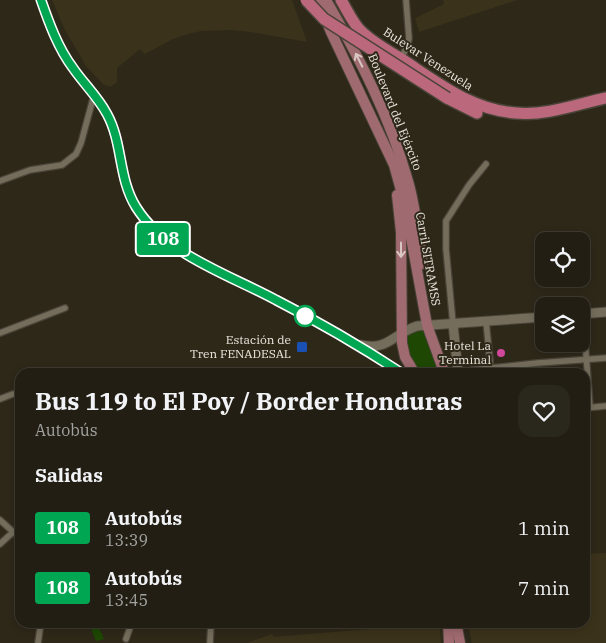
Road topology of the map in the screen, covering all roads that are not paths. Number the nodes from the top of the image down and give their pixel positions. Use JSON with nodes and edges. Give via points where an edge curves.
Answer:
{"nodes":[{"id":1,"x":41,"y":0,"type":"edge"},
{"id":2,"x":306,"y":0,"type":"edge"},
{"id":3,"x":318,"y":0,"type":"edge"},
{"id":4,"x":326,"y":0,"type":"edge"},
{"id":5,"x":341,"y":0,"type":"edge"},
{"id":6,"x":406,"y":0,"type":"edge"},
{"id":7,"x":401,"y":59,"type":"junction"},
{"id":8,"x":94,"y":94,"type":"junction"},
{"id":9,"x":447,"y":98,"type":"joint"},
{"id":10,"x":606,"y":98,"type":"edge"},
{"id":11,"x":606,"y":105,"type":"edge"},
{"id":12,"x":388,"y":150,"type":"junction"},
{"id":13,"x":486,"y":164,"type":"dead end"},
{"id":14,"x":0,"y":181,"type":"edge"},
{"id":15,"x":65,"y":308,"type":"dead end"},
{"id":16,"x":606,"y":312,"type":"edge"},
{"id":17,"x":590,"y":313,"type":"edge"},
{"id":18,"x":535,"y":318,"type":"edge"},
{"id":19,"x":486,"y":321,"type":"junction"},
{"id":20,"x":429,"y":324,"type":"junction"},
{"id":21,"x":453,"y":324,"type":"junction"},
{"id":22,"x":0,"y":333,"type":"edge"},
{"id":23,"x":399,"y":334,"type":"junction"},
{"id":24,"x":356,"y":343,"type":"junction"},
{"id":25,"x":585,"y":352,"type":"edge"},
{"id":26,"x":606,"y":358,"type":"edge"},
{"id":27,"x":586,"y":360,"type":"junction"},
{"id":28,"x":394,"y":368,"type":"edge"},
{"id":29,"x":406,"y":368,"type":"edge"},
{"id":30,"x":412,"y":368,"type":"edge"},
{"id":31,"x":445,"y":368,"type":"edge"},
{"id":32,"x":458,"y":368,"type":"edge"},
{"id":33,"x":491,"y":368,"type":"edge"},
{"id":34,"x":510,"y":368,"type":"edge"},
{"id":35,"x":586,"y":368,"type":"edge"},
{"id":36,"x":13,"y":394,"type":"dead end"},
{"id":37,"x":0,"y":400,"type":"edge"},
{"id":38,"x":606,"y":406,"type":"edge"},
{"id":39,"x":590,"y":408,"type":"edge"},
{"id":40,"x":0,"y":520,"type":"edge"},
{"id":41,"x":12,"y":533,"type":"junction"},
{"id":42,"x":15,"y":535,"type":"edge"},
{"id":43,"x":0,"y":544,"type":"edge"},
{"id":44,"x":40,"y":628,"type":"edge"},
{"id":45,"x":130,"y":628,"type":"edge"},
{"id":46,"x":211,"y":628,"type":"edge"},
{"id":47,"x":448,"y":628,"type":"edge"},
{"id":48,"x":454,"y":628,"type":"edge"},
{"id":49,"x":456,"y":628,"type":"edge"},
{"id":50,"x":462,"y":628,"type":"edge"},
{"id":51,"x":126,"y":639,"type":"dead end"},
{"id":52,"x":38,"y":643,"type":"edge"},
{"id":53,"x":210,"y":643,"type":"edge"},
{"id":54,"x":449,"y":643,"type":"edge"},
{"id":55,"x":453,"y":643,"type":"edge"},
{"id":56,"x":460,"y":643,"type":"edge"},
{"id":57,"x":465,"y":643,"type":"edge"}],
"edges":[{"from":1,"to":8,"type":"street","via":[[62,50]]},
{"from":2,"to":9,"type":"highway","name":"Boulevard del Ejército","bridge":true,"via":[[324,19]]},
{"from":3,"to":12,"type":"main road","name":"Carril SITRAMSS"},
{"from":20,"to":4,"type":"main road","name":"Boulevard del Ejército","one_way":true,"via":[[410,188],[361,63]]},
{"from":5,"to":7,"type":"highway","name":"Bulevar Venezuela","via":[[360,30]]},
{"from":6,"to":7,"type":"street","via":[[408,44]]},
{"from":7,"to":10,"type":"highway","name":"Bulevar Venezuela","via":[[470,102],[498,112],[546,112]]},
{"from":8,"to":14,"type":"street","via":[[76,154],[62,164],[30,170]]},
{"from":8,"to":24,"type":"street","via":[[115,132],[122,175],[131,198],[156,232],[190,256]]},
{"from":9,"to":11,"type":"highway","name":"Bulevar Venezuela","via":[[481,114],[520,120],[553,117]]},
{"from":12,"to":20,"type":"main road","name":"Carril SITRAMSS","via":[[406,205]]},
{"from":12,"to":23,"type":"main road","name":"Carril SITRAMSS","one_way":true,"via":[[401,232]]},
{"from":13,"to":21,"type":"street","via":[[446,221]]},
{"from":15,"to":22,"type":"street"},
{"from":16,"to":17,"type":"street"},
{"from":18,"to":19,"type":"street"},
{"from":19,"to":21,"type":"street"},
{"from":19,"to":33,"type":"street"},
{"from":20,"to":21,"type":"street"},
{"from":20,"to":23,"type":"street"},
{"from":20,"to":31,"type":"main road"},
{"from":21,"to":32,"type":"street"},
{"from":23,"to":24,"type":"street","via":[[382,346]]},
{"from":23,"to":29,"type":"main road","via":[[399,355]]},
{"from":23,"to":30,"type":"main road","name":"Carril SITRAMSS"},
{"from":24,"to":28,"type":"street"},
{"from":25,"to":27,"type":"street"},
{"from":26,"to":27,"type":"street"},
{"from":27,"to":34,"type":"street"},
{"from":27,"to":35,"type":"street"},
{"from":36,"to":37,"type":"street"},
{"from":38,"to":39,"type":"street"},
{"from":40,"to":41,"type":"street"},
{"from":41,"to":42,"type":"street"},
{"from":41,"to":43,"type":"street"},
{"from":44,"to":52,"type":"street"},
{"from":45,"to":51,"type":"street"},
{"from":46,"to":53,"type":"street"},
{"from":47,"to":54,"type":"main road"},
{"from":48,"to":55,"type":"main road"},
{"from":49,"to":56,"type":"main road"},
{"from":50,"to":57,"type":"main road"}]}
